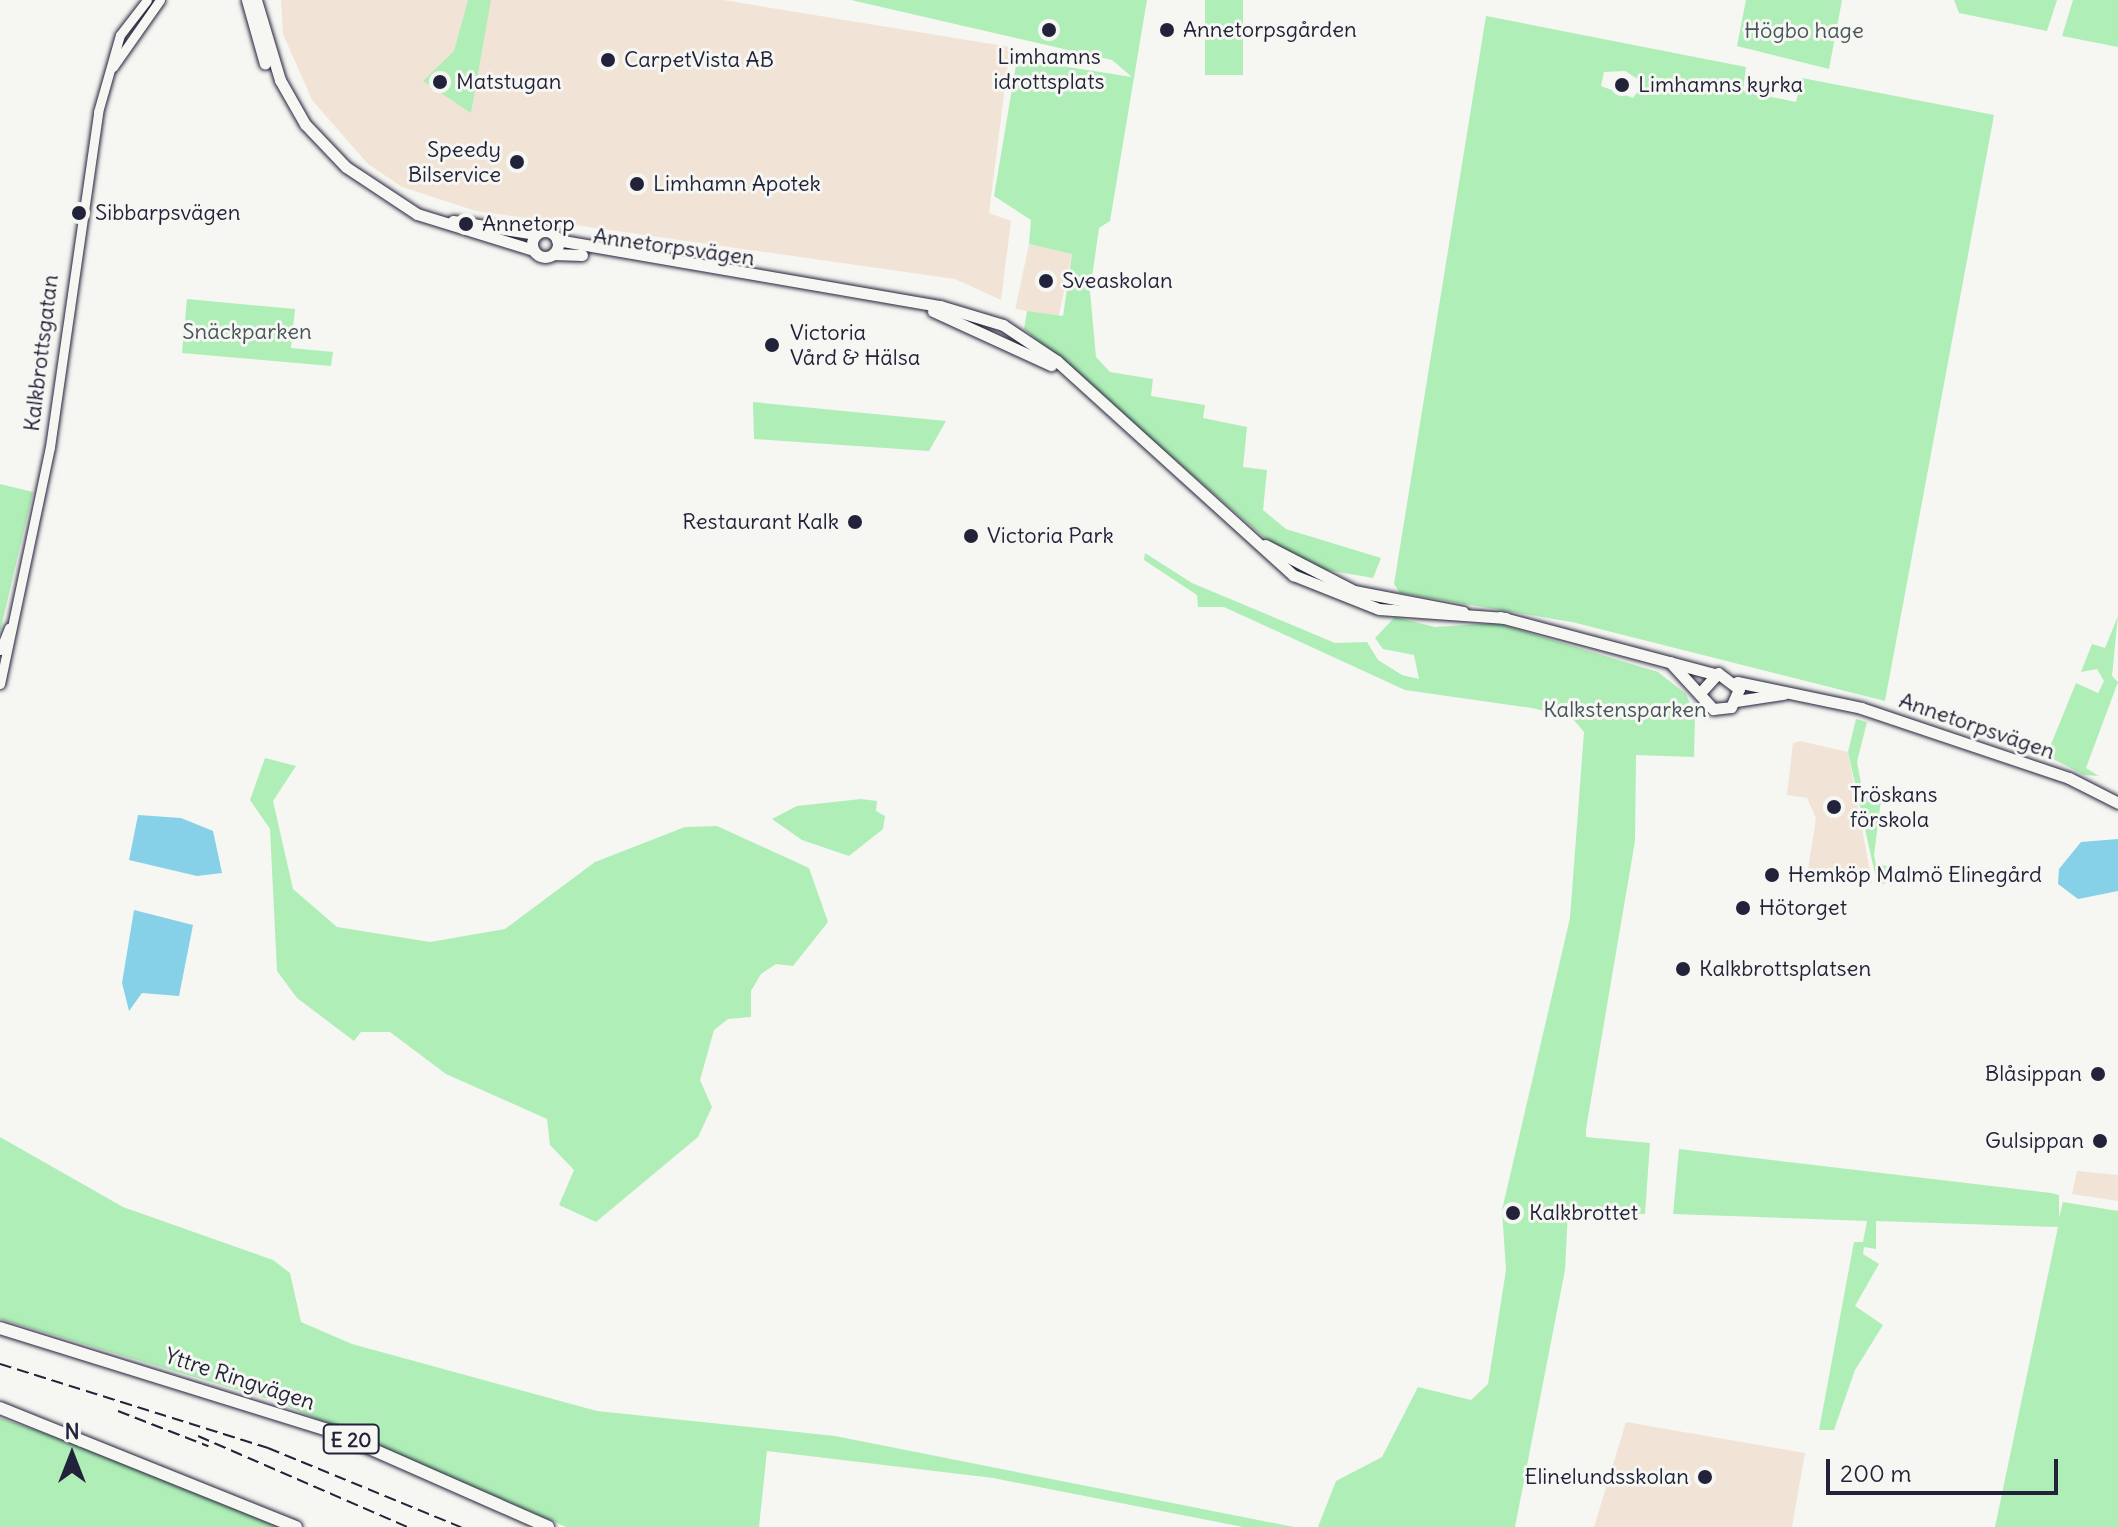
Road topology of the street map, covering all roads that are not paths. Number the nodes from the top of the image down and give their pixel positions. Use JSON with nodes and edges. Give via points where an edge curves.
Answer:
{"nodes":[{"id":1,"x":147,"y":0,"type":"edge"},
{"id":2,"x":160,"y":0,"type":"edge"},
{"id":3,"x":249,"y":2,"type":"edge"},
{"id":4,"x":103,"y":88,"type":"junction"},
{"id":5,"x":372,"y":187,"type":"junction"},
{"id":6,"x":536,"y":234,"type":"junction"},
{"id":7,"x":557,"y":240,"type":"junction"},
{"id":8,"x":533,"y":250,"type":"junction"},
{"id":9,"x":553,"y":254,"type":"junction"},
{"id":10,"x":789,"y":281,"type":"junction"},
{"id":11,"x":12,"y":622,"type":"junction"},
{"id":12,"x":0,"y":650,"type":"edge"},
{"id":13,"x":1659,"y":654,"type":"junction"},
{"id":14,"x":1714,"y":674,"type":"junction"},
{"id":15,"x":1737,"y":682,"type":"junction"},
{"id":16,"x":0,"y":684,"type":"edge"},
{"id":17,"x":1701,"y":692,"type":"junction"},
{"id":18,"x":1819,"y":696,"type":"junction"},
{"id":19,"x":1736,"y":701,"type":"junction"},
{"id":20,"x":2118,"y":803,"type":"edge"},
{"id":21,"x":0,"y":1328,"type":"edge"},
{"id":22,"x":0,"y":1408,"type":"edge"},
{"id":23,"x":296,"y":1527,"type":"edge"},
{"id":24,"x":548,"y":1527,"type":"edge"}],
"edges":[{"from":1,"to":4,"type":"street","name":"Kalkbrottsgatan","via":[[120,35]]},
{"from":2,"to":4,"type":"street","name":"Kalkbrottsgatan"},
{"from":3,"to":5,"type":"main road","name":"Annetorpsvägen","via":[[269,56],[305,124]]},
{"from":4,"to":11,"type":"street","name":"Kalkbrottsgatan","via":[[74,243],[50,447]]},
{"from":5,"to":6,"type":"main road","name":"Annetorpsvägen","via":[[444,218]]},
{"from":5,"to":8,"type":"main road","name":"Annetorpsvägen","via":[[437,223]]},
{"from":6,"to":7,"type":"main road","name":"Annetorpsvägen","via":[[549,232]]},
{"from":6,"to":8,"type":"main road"},
{"from":7,"to":9,"type":"main road"},
{"from":7,"to":10,"type":"main road","name":"Annetorpsvägen"},
{"from":8,"to":9,"type":"main road","name":"Annetorpsvägen"},
{"from":9,"to":10,"type":"main road","name":"Annetorpsvägen"},
{"from":10,"to":13,"type":"main road","name":"Annetorpsvägen","via":[[909,303],[997,336],[1085,388],[1293,575],[1351,602],[1422,616],[1506,618]]},
{"from":11,"to":12,"type":"street","name":"Kalkbrottsgatan"},
{"from":11,"to":16,"type":"street","name":"Kalkbrottsgatan"},
{"from":13,"to":14,"type":"main road","name":"Annetorpsvägen"},
{"from":13,"to":17,"type":"main road","name":"Annetorpsvägen"},
{"from":14,"to":15,"type":"main road"},
{"from":14,"to":17,"type":"main road"},
{"from":15,"to":18,"type":"main road","name":"Annetorpsvägen"},
{"from":15,"to":19,"type":"main road"},
{"from":17,"to":19,"type":"main road","via":[[1716,710]]},
{"from":18,"to":19,"type":"main road","name":"Annetorpsvägen"},
{"from":18,"to":20,"type":"main road","name":"Annetorpsvägen","via":[[2069,778]]},
{"from":21,"to":24,"type":"highway","name":"Yttre Ringvägen","number":"E 20","via":[[333,1432]]},
{"from":22,"to":23,"type":"highway"}]}
